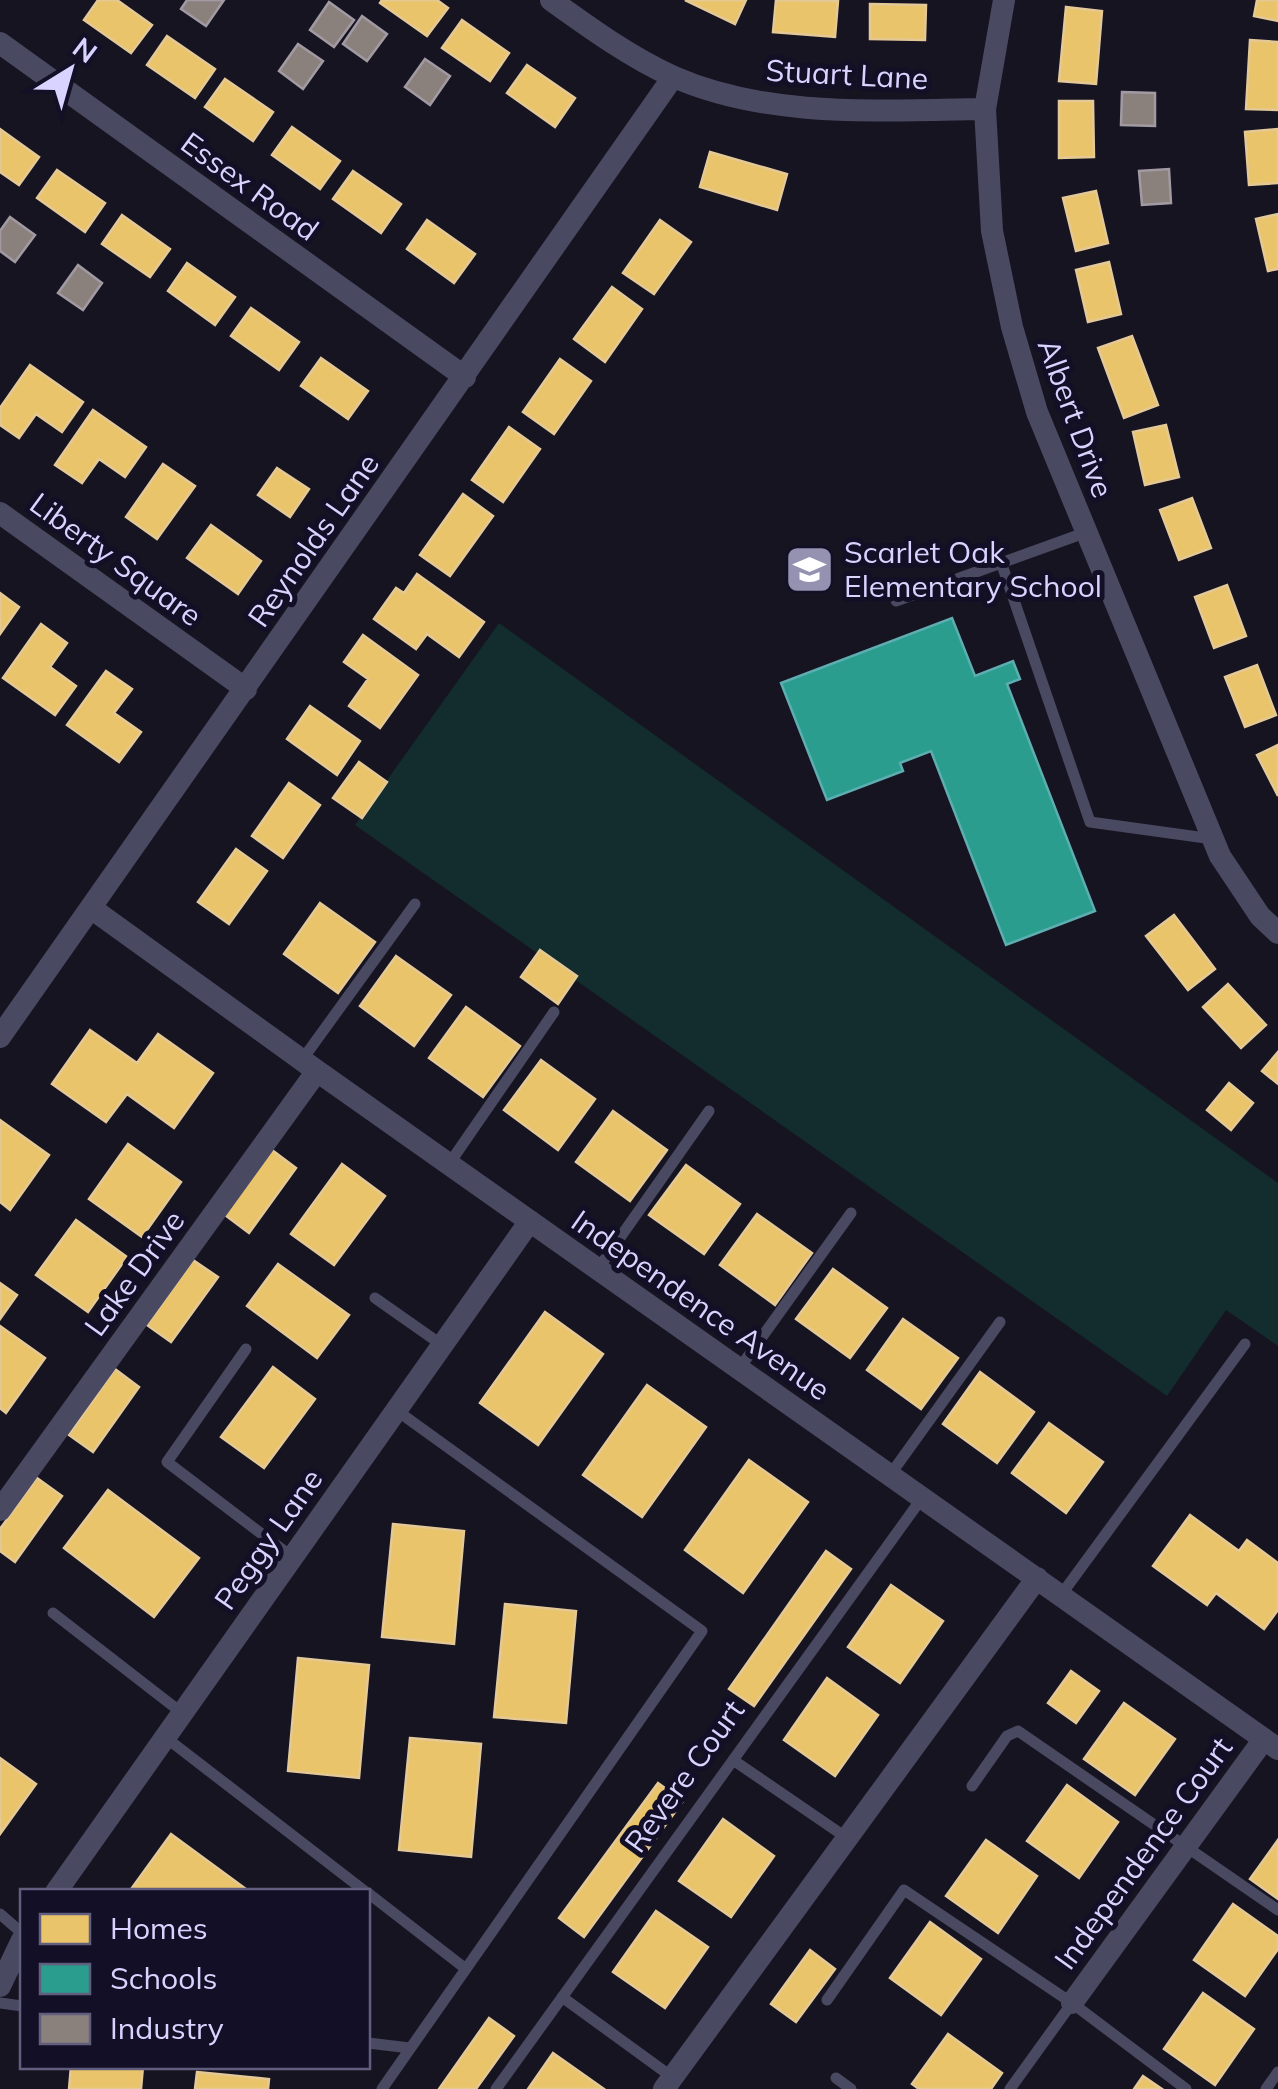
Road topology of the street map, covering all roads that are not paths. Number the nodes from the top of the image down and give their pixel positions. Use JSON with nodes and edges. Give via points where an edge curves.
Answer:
{"nodes":[{"id":1,"x":551,"y":0,"type":"edge"},
{"id":2,"x":1004,"y":0,"type":"edge"},
{"id":3,"x":0,"y":43,"type":"edge"},
{"id":4,"x":673,"y":77,"type":"junction"},
{"id":5,"x":985,"y":109,"type":"junction"},
{"id":6,"x":465,"y":377,"type":"junction"},
{"id":7,"x":0,"y":513,"type":"edge"},
{"id":8,"x":1087,"y":532,"type":"junction"},
{"id":9,"x":1002,"y":565,"type":"junction"},
{"id":10,"x":896,"y":601,"type":"dead end"},
{"id":11,"x":246,"y":689,"type":"junction"},
{"id":12,"x":1213,"y":839,"type":"junction"},
{"id":13,"x":415,"y":904,"type":"dead end"},
{"id":14,"x":92,"y":908,"type":"junction"},
{"id":15,"x":1278,"y":934,"type":"edge"},
{"id":16,"x":554,"y":1012,"type":"dead end"},
{"id":17,"x":0,"y":1037,"type":"edge"},
{"id":18,"x":309,"y":1065,"type":"junction"},
{"id":19,"x":709,"y":1111,"type":"dead end"},
{"id":20,"x":448,"y":1164,"type":"junction"},
{"id":21,"x":852,"y":1213,"type":"dead end"},
{"id":22,"x":530,"y":1221,"type":"junction"},
{"id":23,"x":598,"y":1269,"type":"junction"},
{"id":24,"x":374,"y":1298,"type":"dead end"},
{"id":25,"x":1000,"y":1322,"type":"dead end"},
{"id":26,"x":1244,"y":1344,"type":"dead end"},
{"id":27,"x":442,"y":1346,"type":"junction"},
{"id":28,"x":246,"y":1349,"type":"dead end"},
{"id":29,"x":739,"y":1369,"type":"junction"},
{"id":30,"x":396,"y":1410,"type":"junction"},
{"id":31,"x":890,"y":1475,"type":"junction"},
{"id":32,"x":922,"y":1498,"type":"junction"},
{"id":33,"x":0,"y":1510,"type":"edge"},
{"id":34,"x":292,"y":1557,"type":"junction"},
{"id":35,"x":1037,"y":1578,"type":"junction"},
{"id":36,"x":1061,"y":1595,"type":"junction"},
{"id":37,"x":52,"y":1612,"type":"dead end"},
{"id":38,"x":182,"y":1713,"type":"junction"},
{"id":39,"x":166,"y":1737,"type":"junction"},
{"id":40,"x":1271,"y":1744,"type":"edge"},
{"id":41,"x":733,"y":1760,"type":"junction"},
{"id":42,"x":972,"y":1786,"type":"dead end"},
{"id":43,"x":847,"y":1838,"type":"junction"},
{"id":44,"x":1185,"y":1847,"type":"junction"},
{"id":45,"x":58,"y":1889,"type":"edge"},
{"id":46,"x":363,"y":1889,"type":"edge"},
{"id":47,"x":370,"y":1894,"type":"edge"},
{"id":48,"x":1278,"y":1910,"type":"edge"},
{"id":49,"x":0,"y":1914,"type":"edge"},
{"id":50,"x":20,"y":1934,"type":"edge"},
{"id":51,"x":20,"y":1941,"type":"edge"},
{"id":52,"x":466,"y":1969,"type":"junction"},
{"id":53,"x":0,"y":1986,"type":"edge"},
{"id":54,"x":562,"y":1997,"type":"junction"},
{"id":55,"x":827,"y":2000,"type":"dead end"},
{"id":56,"x":1072,"y":2002,"type":"junction"},
{"id":57,"x":370,"y":2044,"type":"edge"},
{"id":58,"x":410,"y":2048,"type":"junction"},
{"id":59,"x":1278,"y":2072,"type":"edge"},
{"id":60,"x":836,"y":2078,"type":"dead end"},
{"id":61,"x":668,"y":2083,"type":"edge"},
{"id":62,"x":382,"y":2089,"type":"edge"},
{"id":63,"x":496,"y":2089,"type":"edge"},
{"id":64,"x":851,"y":2089,"type":"edge"},
{"id":65,"x":1010,"y":2089,"type":"edge"},
{"id":66,"x":1186,"y":2089,"type":"edge"},
{"id":67,"x":1266,"y":2089,"type":"edge"}],
"edges":[{"from":1,"to":4,"type":"street","name":"Stuart Lane"},
{"from":2,"to":5,"type":"street","name":"Albert Drive"},
{"from":3,"to":6,"type":"street","name":"Essex Road"},
{"from":4,"to":5,"type":"street","name":"Stuart Lane","via":[[786,105]]},
{"from":4,"to":6,"type":"street","name":"Reynolds Lane"},
{"from":5,"to":8,"type":"street","name":"Albert Drive","via":[[992,231],[1012,327],[1037,412]]},
{"from":6,"to":11,"type":"street","name":"Reynolds Lane"},
{"from":7,"to":11,"type":"street","name":"Liberty Square"},
{"from":8,"to":9,"type":"lane"},
{"from":8,"to":12,"type":"street","name":"Albert Drive"},
{"from":9,"to":10,"type":"lane"},
{"from":9,"to":12,"type":"lane","via":[[1090,822]]},
{"from":11,"to":14,"type":"street","name":"Reynolds Lane"},
{"from":12,"to":15,"type":"street","name":"Albert Drive"},
{"from":13,"to":18,"type":"lane"},
{"from":14,"to":17,"type":"street","name":"Reynolds Lane"},
{"from":14,"to":18,"type":"street","name":"Independence Avenue"},
{"from":16,"to":20,"type":"lane"},
{"from":18,"to":20,"type":"street","name":"Independence Avenue"},
{"from":18,"to":33,"type":"street","name":"Lake Drive"},
{"from":19,"to":23,"type":"lane"},
{"from":20,"to":22,"type":"street","name":"Independence Avenue"},
{"from":21,"to":29,"type":"lane"},
{"from":22,"to":23,"type":"street","name":"Independence Avenue"},
{"from":22,"to":27,"type":"street","name":"Peggy Lane"},
{"from":23,"to":29,"type":"street","name":"Independence Avenue"},
{"from":24,"to":27,"type":"lane"},
{"from":25,"to":31,"type":"lane"},
{"from":26,"to":36,"type":"lane"},
{"from":27,"to":30,"type":"street","name":"Peggy Lane"},
{"from":28,"to":34,"type":"lane","via":[[167,1462]]},
{"from":29,"to":31,"type":"street","name":"Independence Avenue"},
{"from":30,"to":34,"type":"street","name":"Peggy Lane"},
{"from":30,"to":52,"type":"lane","via":[[702,1631]]},
{"from":31,"to":32,"type":"street","name":"Independence Avenue"},
{"from":32,"to":35,"type":"street","name":"Independence Avenue"},
{"from":32,"to":41,"type":"lane","name":"Revere Court"},
{"from":34,"to":38,"type":"street","name":"Peggy Lane"},
{"from":35,"to":36,"type":"street","name":"Independence Avenue"},
{"from":35,"to":43,"type":"street"},
{"from":36,"to":40,"type":"street","name":"Independence Avenue"},
{"from":37,"to":38,"type":"lane"},
{"from":38,"to":39,"type":"street","name":"Peggy Lane"},
{"from":39,"to":45,"type":"street","name":"Peggy Lane"},
{"from":39,"to":46,"type":"lane"},
{"from":40,"to":44,"type":"street","name":"Independence Court"},
{"from":41,"to":43,"type":"lane"},
{"from":41,"to":54,"type":"lane","name":"Revere Court"},
{"from":42,"to":44,"type":"lane","via":[[1018,1731]]},
{"from":43,"to":61,"type":"street"},
{"from":44,"to":48,"type":"lane"},
{"from":44,"to":56,"type":"street","name":"Independence Court"},
{"from":47,"to":52,"type":"lane"},
{"from":49,"to":50,"type":"lane"},
{"from":51,"to":53,"type":"street"},
{"from":52,"to":58,"type":"lane"},
{"from":54,"to":61,"type":"lane"},
{"from":54,"to":63,"type":"lane","name":"Revere Court"},
{"from":55,"to":56,"type":"lane","via":[[904,1890]]},
{"from":56,"to":65,"type":"lane"},
{"from":56,"to":66,"type":"lane"},
{"from":57,"to":58,"type":"lane"},
{"from":58,"to":62,"type":"lane"},
{"from":59,"to":67,"type":"lane"},
{"from":60,"to":64,"type":"lane"}]}
